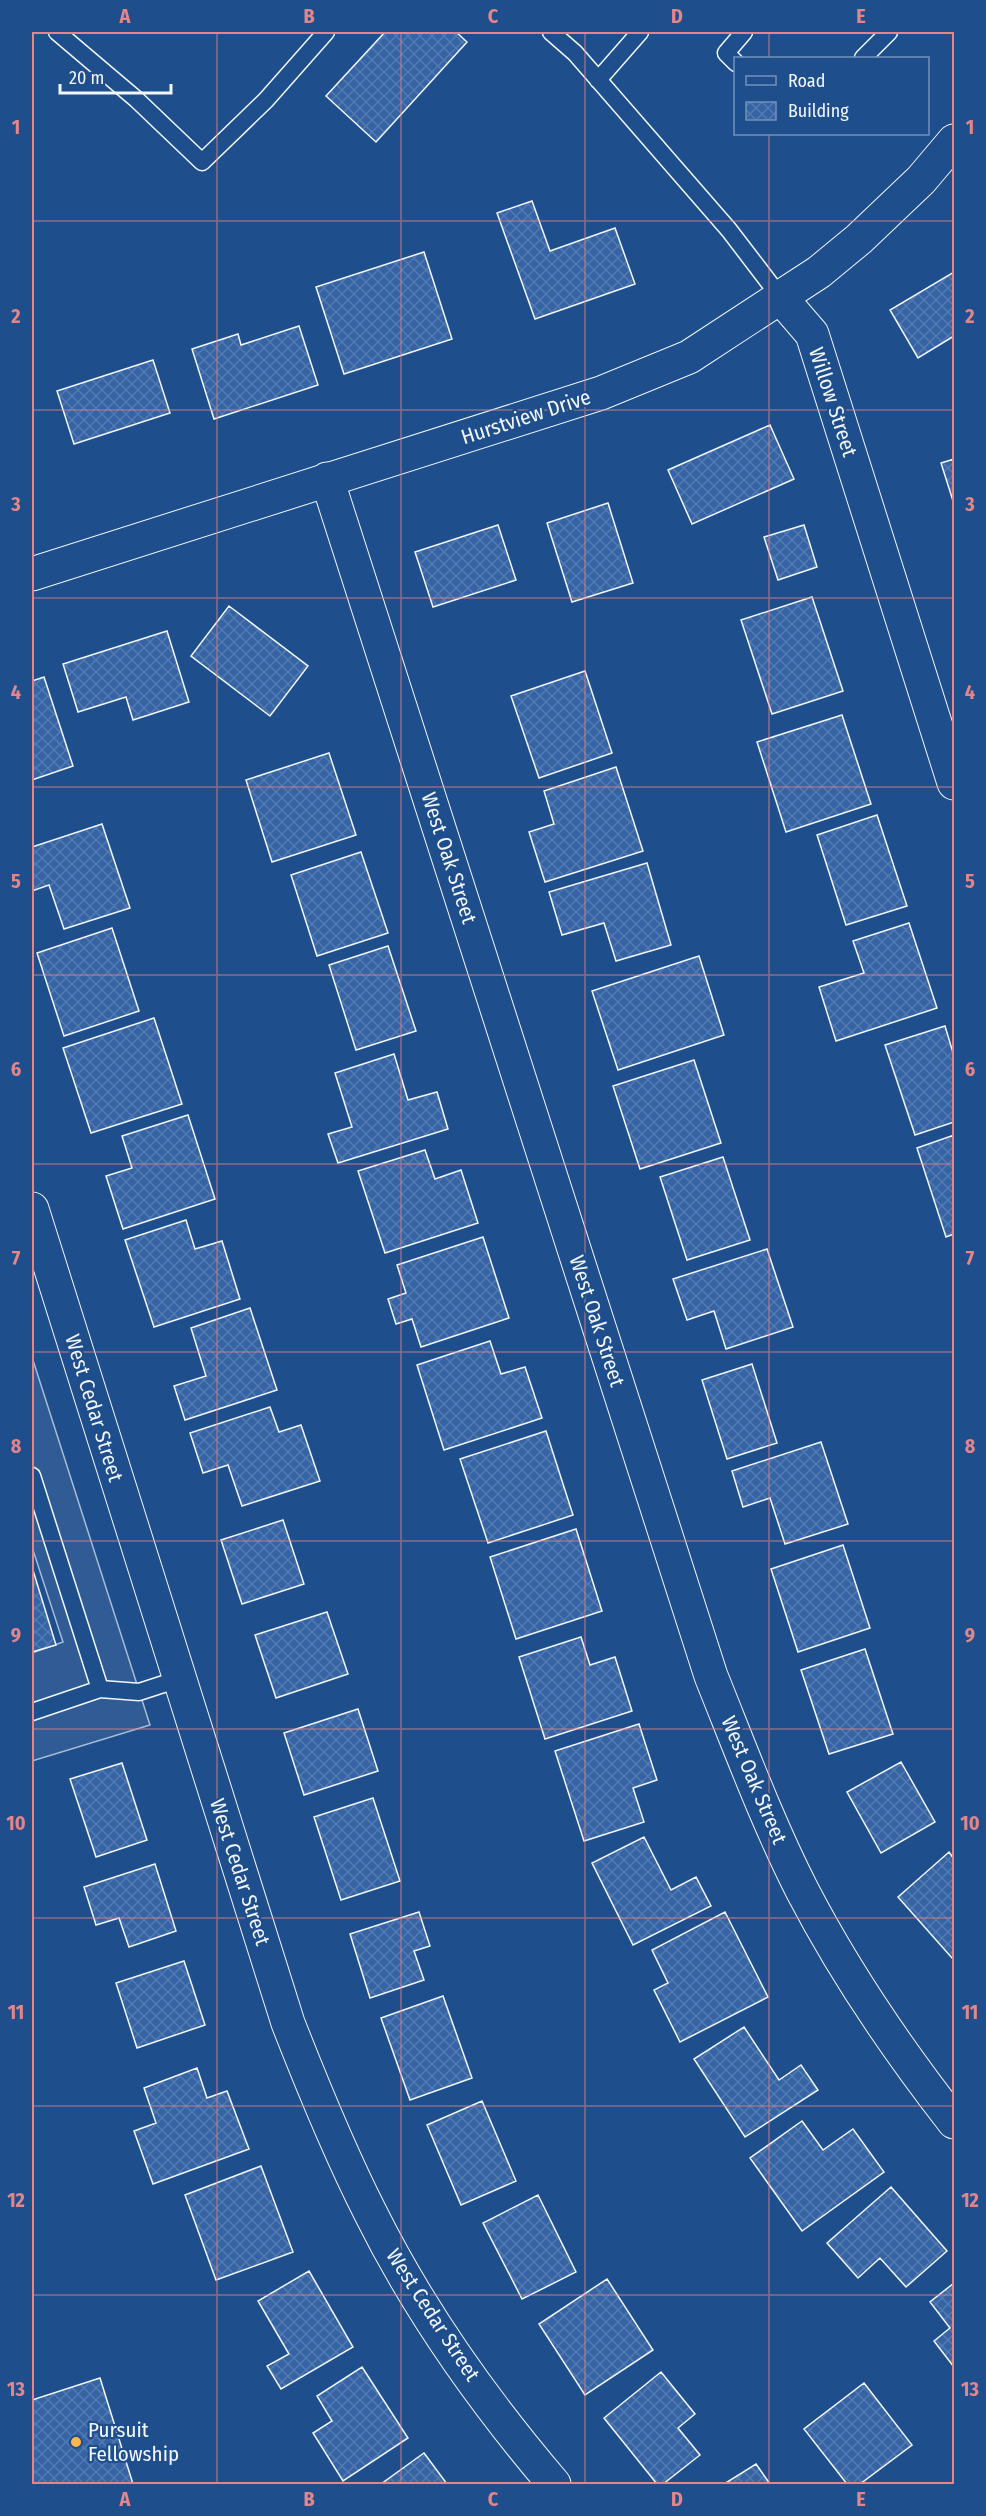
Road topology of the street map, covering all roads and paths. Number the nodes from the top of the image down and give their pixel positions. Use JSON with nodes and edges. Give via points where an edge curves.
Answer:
{"nodes":[{"id":1,"x":57,"y":32,"type":"edge"},
{"id":2,"x":327,"y":32,"type":"edge"},
{"id":3,"x":550,"y":32,"type":"edge"},
{"id":4,"x":640,"y":32,"type":"edge"},
{"id":5,"x":744,"y":32,"type":"edge"},
{"id":6,"x":890,"y":32,"type":"edge"},
{"id":7,"x":865,"y":57,"type":"edge"},
{"id":8,"x":734,"y":62,"type":"edge"},
{"id":9,"x":598,"y":80,"type":"junction"},
{"id":10,"x":954,"y":141,"type":"edge"},
{"id":11,"x":781,"y":298,"type":"junction"},
{"id":12,"x":327,"y":479,"type":"junction"},
{"id":13,"x":32,"y":574,"type":"edge"},
{"id":14,"x":954,"y":783,"type":"edge"},
{"id":15,"x":32,"y":1209,"type":"edge"},
{"id":16,"x":32,"y":1476,"type":"edge"},
{"id":17,"x":179,"y":1679,"type":"junction"},
{"id":18,"x":100,"y":1689,"type":"junction"},
{"id":19,"x":32,"y":1712,"type":"edge"},
{"id":20,"x":954,"y":2122,"type":"edge"},
{"id":21,"x":554,"y":2484,"type":"edge"}],
"edges":[{"from":1,"to":2,"type":"lane","via":[[202,162],[266,100]]},
{"from":3,"to":9,"type":"lane","name":"Willow Street"},
{"from":4,"to":9,"type":"lane"},
{"from":5,"to":8,"type":"lane","via":[[726,53]]},
{"from":6,"to":7,"type":"lane"},
{"from":9,"to":11,"type":"lane","name":"Willow Street","via":[[729,231]]},
{"from":10,"to":11,"type":"street","name":"Hurstview Drive","via":[[921,180],[860,239]]},
{"from":11,"to":12,"type":"street","name":"Hurstview Drive","via":[[689,357],[601,393]]},
{"from":11,"to":14,"type":"street","name":"Willow Street","via":[[812,334]]},
{"from":12,"to":13,"type":"street","name":"Hurstview Drive"},
{"from":12,"to":20,"type":"street","name":"West Oak Street","via":[[711,1676],[802,1890],[882,2025]]},
{"from":15,"to":17,"type":"street","name":"West Cedar Street"},
{"from":16,"to":18,"type":"lane"},
{"from":17,"to":18,"type":"lane","via":[[139,1692]]},
{"from":17,"to":21,"type":"street","name":"West Cedar Street","via":[[288,2024],[330,2130],[416,2294],[464,2367]]},
{"from":18,"to":19,"type":"lane"}]}
